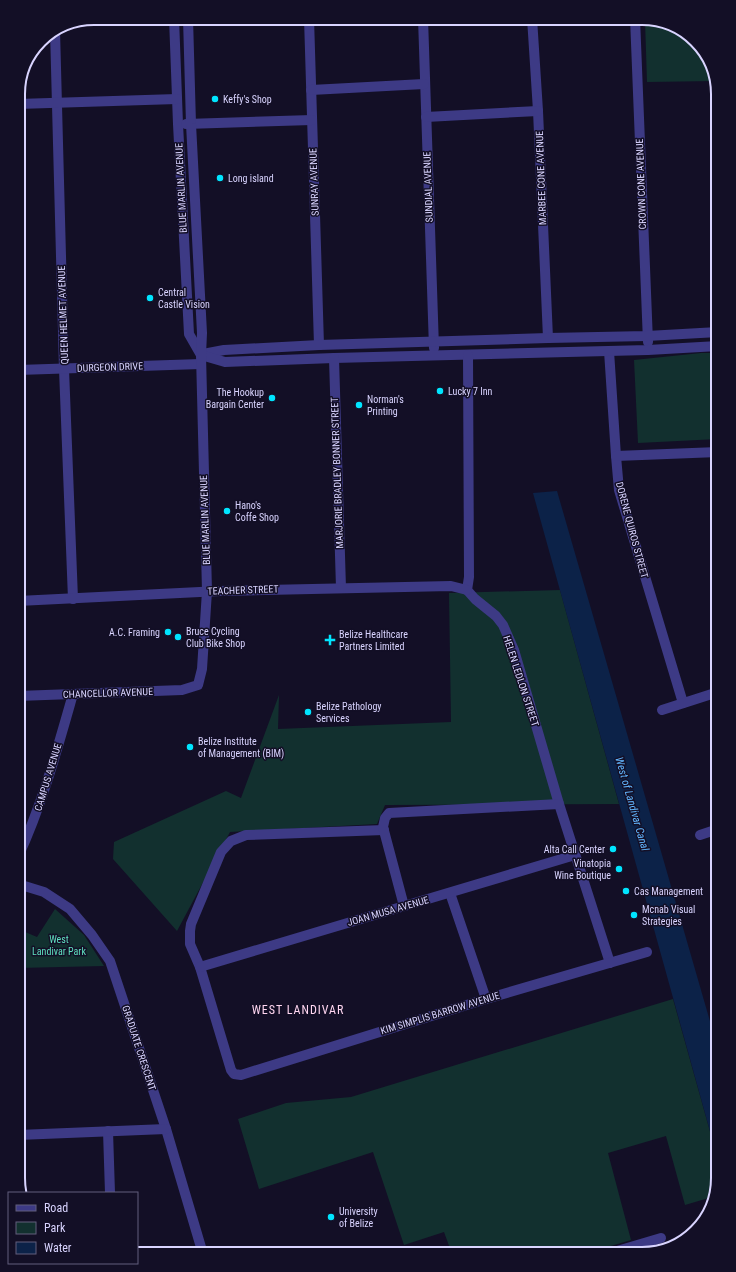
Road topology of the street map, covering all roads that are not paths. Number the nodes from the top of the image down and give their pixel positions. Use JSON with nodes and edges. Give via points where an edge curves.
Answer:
{"nodes":[{"id":1,"x":174,"y":25,"type":"edge"},
{"id":2,"x":188,"y":25,"type":"edge"},
{"id":3,"x":309,"y":25,"type":"edge"},
{"id":4,"x":423,"y":25,"type":"edge"},
{"id":5,"x":532,"y":25,"type":"edge"},
{"id":6,"x":635,"y":25,"type":"edge"},
{"id":7,"x":55,"y":37,"type":"edge"},
{"id":8,"x":424,"y":84,"type":"junction"},
{"id":9,"x":311,"y":90,"type":"junction"},
{"id":10,"x":177,"y":99,"type":"junction"},
{"id":11,"x":57,"y":102,"type":"junction"},
{"id":12,"x":25,"y":104,"type":"edge"},
{"id":13,"x":538,"y":111,"type":"junction"},
{"id":14,"x":426,"y":117,"type":"junction"},
{"id":15,"x":312,"y":120,"type":"junction"},
{"id":16,"x":178,"y":124,"type":"junction"},
{"id":17,"x":191,"y":124,"type":"junction"},
{"id":18,"x":711,"y":332,"type":"edge"},
{"id":19,"x":647,"y":336,"type":"junction"},
{"id":20,"x":548,"y":338,"type":"junction"},
{"id":21,"x":433,"y":341,"type":"junction"},
{"id":22,"x":319,"y":345,"type":"junction"},
{"id":23,"x":711,"y":346,"type":"edge"},
{"id":24,"x":648,"y":350,"type":"junction"},
{"id":25,"x":609,"y":352,"type":"junction"},
{"id":26,"x":468,"y":355,"type":"junction"},
{"id":27,"x":434,"y":356,"type":"junction"},
{"id":28,"x":334,"y":358,"type":"junction"},
{"id":29,"x":201,"y":359,"type":"junction"},
{"id":30,"x":64,"y":369,"type":"junction"},
{"id":31,"x":25,"y":370,"type":"edge"},
{"id":32,"x":711,"y":452,"type":"edge"},
{"id":33,"x":616,"y":456,"type":"junction"},
{"id":34,"x":341,"y":588,"type":"junction"},
{"id":35,"x":467,"y":590,"type":"junction"},
{"id":36,"x":207,"y":591,"type":"junction"},
{"id":37,"x":73,"y":599,"type":"junction"},
{"id":38,"x":25,"y":601,"type":"edge"},
{"id":39,"x":198,"y":686,"type":"joint"},
{"id":40,"x":73,"y":694,"type":"junction"},
{"id":41,"x":711,"y":694,"type":"edge"},
{"id":42,"x":25,"y":696,"type":"edge"},
{"id":43,"x":683,"y":703,"type":"junction"},
{"id":44,"x":662,"y":710,"type":"dead end"},
{"id":45,"x":559,"y":804,"type":"junction"},
{"id":46,"x":384,"y":830,"type":"junction"},
{"id":47,"x":711,"y":831,"type":"edge"},
{"id":48,"x":700,"y":835,"type":"dead end"},
{"id":49,"x":25,"y":842,"type":"edge"},
{"id":50,"x":575,"y":855,"type":"junction"},
{"id":51,"x":25,"y":886,"type":"edge"},
{"id":52,"x":450,"y":893,"type":"junction"},
{"id":53,"x":404,"y":906,"type":"junction"},
{"id":54,"x":647,"y":952,"type":"dead end"},
{"id":55,"x":610,"y":963,"type":"junction"},
{"id":56,"x":200,"y":967,"type":"junction"},
{"id":57,"x":486,"y":999,"type":"junction"},
{"id":58,"x":166,"y":1129,"type":"junction"},
{"id":59,"x":108,"y":1132,"type":"junction"},
{"id":60,"x":25,"y":1135,"type":"edge"},
{"id":61,"x":110,"y":1192,"type":"edge"},
{"id":62,"x":661,"y":1238,"type":"dead end"},
{"id":63,"x":201,"y":1247,"type":"edge"},
{"id":64,"x":631,"y":1247,"type":"edge"}],
"edges":[{"from":1,"to":10,"type":"street","name":"BLUE MARLIN AVENUE"},
{"from":2,"to":17,"type":"street","name":"BLUE MARLIN AVENUE"},
{"from":3,"to":9,"type":"street","name":"SUNRAY AVENUE"},
{"from":4,"to":8,"type":"street","name":"SUNDIAL AVENUE"},
{"from":5,"to":13,"type":"street","name":"MARBEE CONE AVENUE"},
{"from":6,"to":19,"type":"street","name":"CROWN CONE AVENUE"},
{"from":7,"to":11,"type":"street","name":"QUEEN HELMET AVENUE"},
{"from":8,"to":9,"type":"street"},
{"from":8,"to":14,"type":"street","name":"SUNDIAL AVENUE"},
{"from":9,"to":15,"type":"street","name":"SUNRAY AVENUE"},
{"from":10,"to":11,"type":"street"},
{"from":10,"to":16,"type":"street","name":"BLUE MARLIN AVENUE"},
{"from":11,"to":12,"type":"street"},
{"from":11,"to":30,"type":"street","name":"QUEEN HELMET AVENUE"},
{"from":13,"to":14,"type":"street"},
{"from":13,"to":20,"type":"street","name":"MARBEE CONE AVENUE"},
{"from":14,"to":21,"type":"street","name":"SUNDIAL AVENUE"},
{"from":15,"to":17,"type":"street"},
{"from":15,"to":22,"type":"street","name":"SUNRAY AVENUE"},
{"from":16,"to":17,"type":"street"},
{"from":16,"to":29,"type":"street","name":"BLUE MARLIN AVENUE","via":[[189,334]]},
{"from":17,"to":29,"type":"street","name":"BLUE MARLIN AVENUE","via":[[202,333]]},
{"from":18,"to":19,"type":"street"},
{"from":19,"to":20,"type":"street"},
{"from":19,"to":24,"type":"street","name":"CROWN CONE AVENUE"},
{"from":20,"to":21,"type":"street"},
{"from":21,"to":22,"type":"street"},
{"from":21,"to":27,"type":"street","name":"SUNDIAL AVENUE"},
{"from":22,"to":29,"type":"street","via":[[224,350]]},
{"from":23,"to":24,"type":"street"},
{"from":24,"to":25,"type":"street"},
{"from":25,"to":26,"type":"street"},
{"from":25,"to":33,"type":"street","name":"DORENE QUIROS STREET"},
{"from":26,"to":27,"type":"street"},
{"from":26,"to":35,"type":"street"},
{"from":27,"to":28,"type":"street"},
{"from":28,"to":29,"type":"street","via":[[225,362]]},
{"from":28,"to":34,"type":"street","name":"MARJORIE BRADLEY BONNER STREET"},
{"from":29,"to":30,"type":"street","name":"DURGEON DRIVE"},
{"from":29,"to":36,"type":"street","name":"BLUE MARLIN AVENUE"},
{"from":30,"to":31,"type":"street","name":"DURGEON DRIVE"},
{"from":30,"to":37,"type":"street","name":"QUEEN HELMET AVENUE"},
{"from":32,"to":33,"type":"street"},
{"from":33,"to":43,"type":"street","name":"DORENE QUIROS STREET","via":[[624,506]]},
{"from":34,"to":35,"type":"street","name":"TEACHER STREET","via":[[451,586]]},
{"from":34,"to":36,"type":"street","name":"TEACHER STREET"},
{"from":35,"to":45,"type":"street","name":"HELEN LEDLON STREET","via":[[503,625],[516,658]]},
{"from":36,"to":37,"type":"street","name":"TEACHER STREET"},
{"from":36,"to":39,"type":"street","name":"BLUE MARLIN AVENUE","via":[[202,669]]},
{"from":37,"to":38,"type":"street","name":"TEACHER STREET"},
{"from":39,"to":40,"type":"street","name":"CHANCELLOR AVENUE","via":[[182,690]]},
{"from":40,"to":42,"type":"street","name":"CHANCELLOR AVENUE"},
{"from":40,"to":49,"type":"street","name":"CAMPUS AVENUE","via":[[40,804]]},
{"from":41,"to":43,"type":"street"},
{"from":43,"to":44,"type":"street"},
{"from":45,"to":46,"type":"street","via":[[389,813],[384,821]]},
{"from":45,"to":50,"type":"street","name":"HELEN LEDLON STREET"},
{"from":46,"to":53,"type":"street"},
{"from":46,"to":56,"type":"street","via":[[246,835],[231,841],[221,852],[191,924],[190,944]]},
{"from":47,"to":48,"type":"street"},
{"from":50,"to":52,"type":"street","name":"JOAN MUSA AVENUE"},
{"from":50,"to":55,"type":"street","name":"HELEN LEDLON STREET"},
{"from":51,"to":58,"type":"street","name":"GRADUATE CRESCENT","via":[[44,892],[70,909],[110,961]]},
{"from":52,"to":53,"type":"street","name":"JOAN MUSA AVENUE"},
{"from":52,"to":57,"type":"street"},
{"from":53,"to":56,"type":"street","name":"JOAN MUSA AVENUE"},
{"from":54,"to":55,"type":"street","name":"KIM SIMPLIS BARROW AVENUE"},
{"from":55,"to":57,"type":"street","name":"KIM SIMPLIS BARROW AVENUE"},
{"from":56,"to":57,"type":"street","name":"KIM SIMPLIS BARROW AVENUE","via":[[231,1070],[234,1074],[241,1075]]},
{"from":58,"to":59,"type":"street"},
{"from":58,"to":63,"type":"street","name":"GRADUATE CRESCENT"},
{"from":59,"to":60,"type":"street"},
{"from":59,"to":61,"type":"street"},
{"from":62,"to":64,"type":"street"}]}
